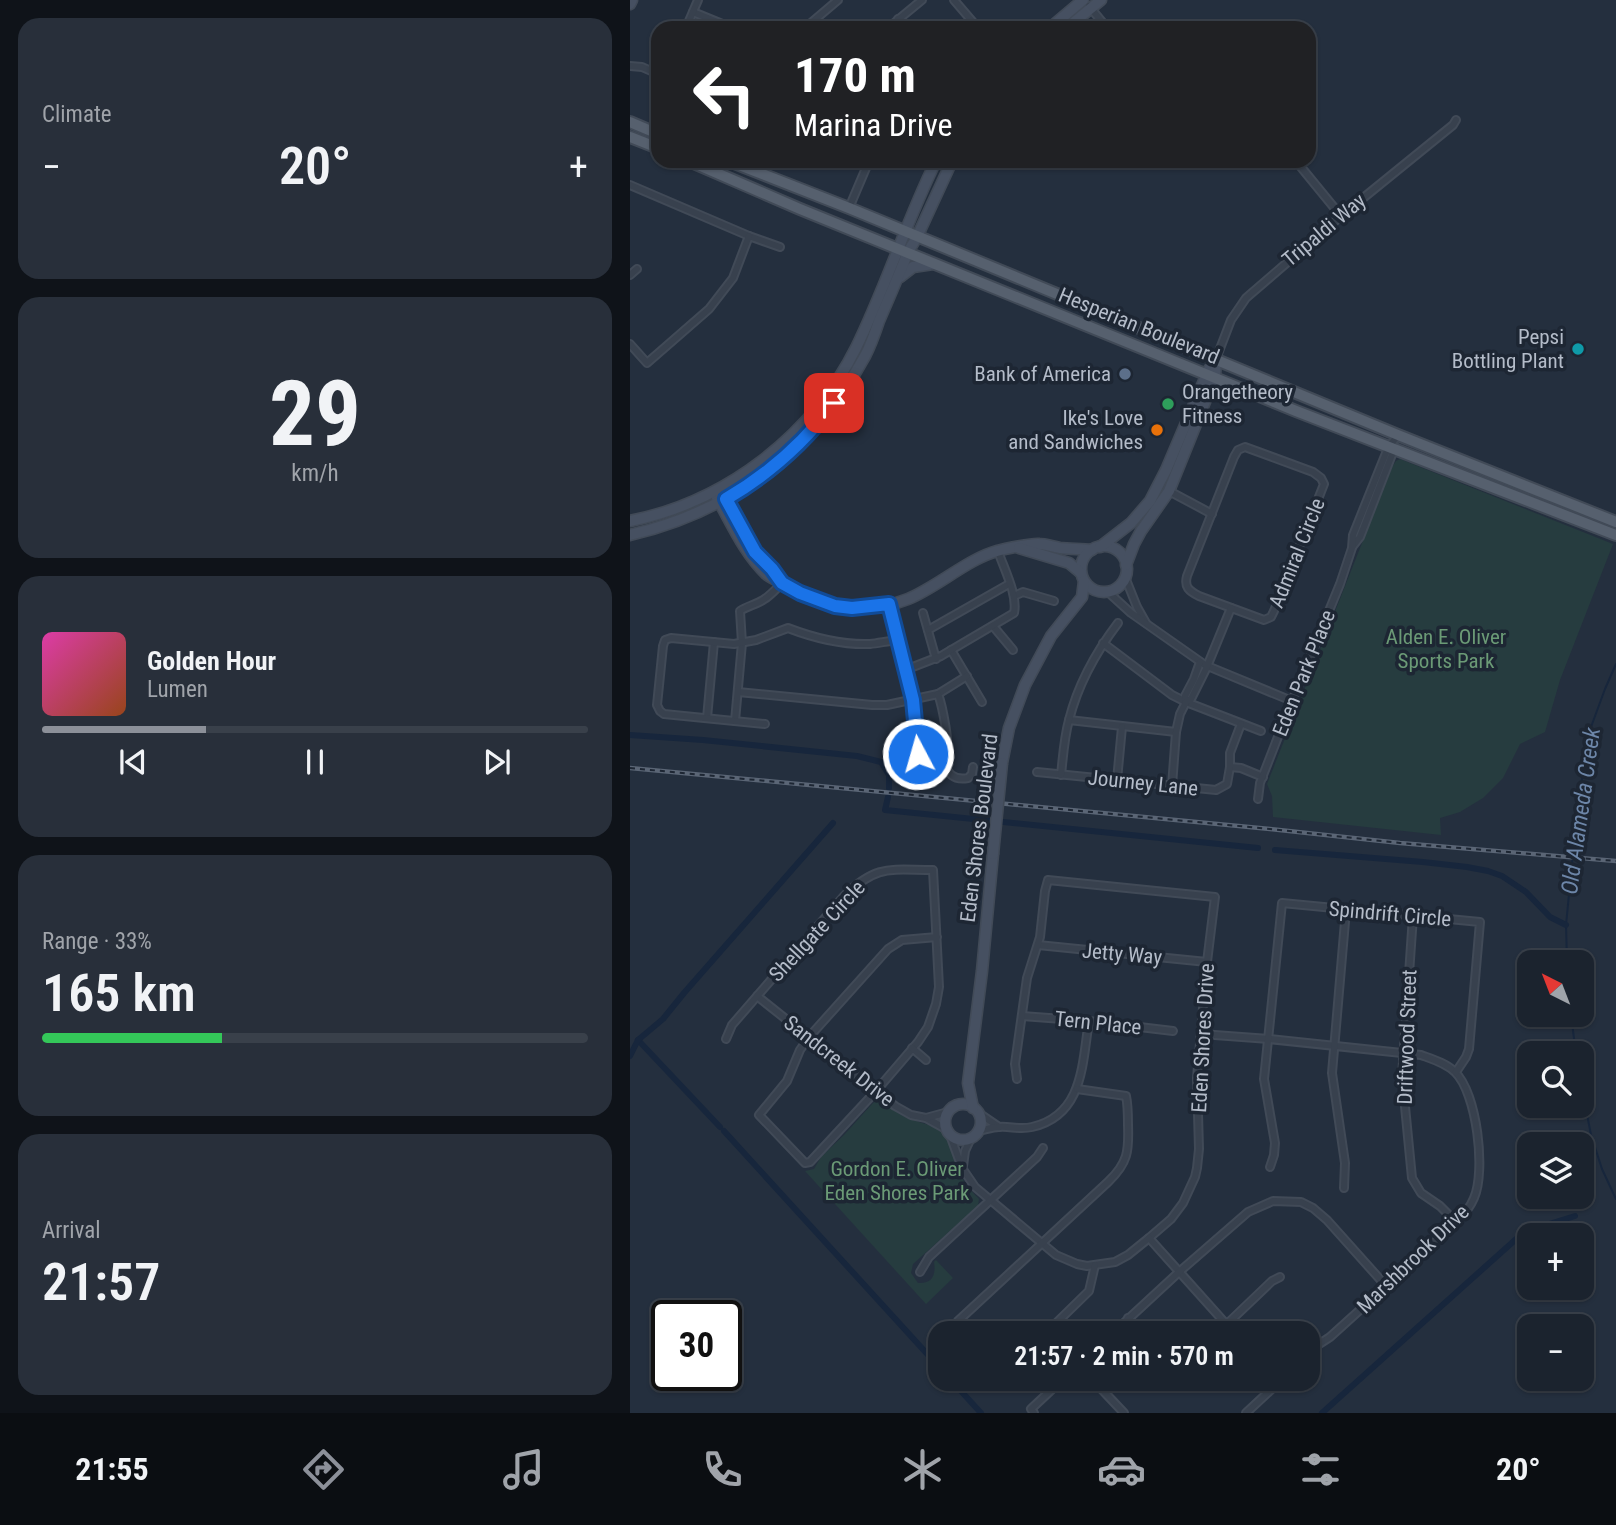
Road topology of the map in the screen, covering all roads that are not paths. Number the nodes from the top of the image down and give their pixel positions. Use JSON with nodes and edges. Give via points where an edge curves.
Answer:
{"nodes":[{"id":1,"x":698,"y":0,"type":"edge"},
{"id":2,"x":838,"y":0,"type":"edge"},
{"id":3,"x":922,"y":0,"type":"edge"},
{"id":4,"x":954,"y":0,"type":"edge"},
{"id":5,"x":1083,"y":0,"type":"edge"},
{"id":6,"x":1101,"y":0,"type":"edge"},
{"id":7,"x":1091,"y":8,"type":"junction"},
{"id":8,"x":693,"y":12,"type":"junction"},
{"id":9,"x":898,"y":19,"type":"edge"},
{"id":10,"x":689,"y":21,"type":"edge"},
{"id":11,"x":715,"y":21,"type":"edge"},
{"id":12,"x":813,"y":21,"type":"edge"},
{"id":13,"x":972,"y":21,"type":"edge"},
{"id":14,"x":1058,"y":21,"type":"edge"},
{"id":15,"x":1075,"y":21,"type":"edge"},
{"id":16,"x":1101,"y":21,"type":"edge"},
{"id":17,"x":630,"y":66,"type":"edge"},
{"id":18,"x":651,"y":71,"type":"edge"},
{"id":19,"x":1456,"y":120,"type":"dead end"},
{"id":20,"x":630,"y":122,"type":"edge"},
{"id":21,"x":651,"y":131,"type":"edge"},
{"id":22,"x":630,"y":137,"type":"edge"},
{"id":23,"x":651,"y":145,"type":"edge"},
{"id":24,"x":705,"y":168,"type":"edge"},
{"id":25,"x":747,"y":168,"type":"edge"},
{"id":26,"x":866,"y":168,"type":"edge"},
{"id":27,"x":933,"y":168,"type":"edge"},
{"id":28,"x":949,"y":168,"type":"edge"},
{"id":29,"x":1302,"y":168,"type":"edge"},
{"id":30,"x":630,"y":186,"type":"edge"},
{"id":31,"x":849,"y":208,"type":"junction"},
{"id":32,"x":1341,"y":216,"type":"junction"},
{"id":33,"x":905,"y":232,"type":"junction"},
{"id":34,"x":749,"y":236,"type":"junction"},
{"id":35,"x":917,"y":237,"type":"junction"},
{"id":36,"x":780,"y":247,"type":"dead end"},
{"id":37,"x":903,"y":250,"type":"junction"},
{"id":38,"x":938,"y":264,"type":"junction"},
{"id":39,"x":636,"y":269,"type":"dead end"},
{"id":40,"x":630,"y":275,"type":"edge"},
{"id":41,"x":897,"y":280,"type":"junction"},
{"id":42,"x":630,"y":344,"type":"edge"},
{"id":43,"x":1216,"y":359,"type":"junction"},
{"id":44,"x":1210,"y":375,"type":"junction"},
{"id":45,"x":1398,"y":435,"type":"junction"},
{"id":46,"x":1391,"y":449,"type":"junction"},
{"id":47,"x":1487,"y":470,"type":"junction"},
{"id":48,"x":1465,"y":477,"type":"junction"},
{"id":49,"x":1158,"y":486,"type":"junction"},
{"id":50,"x":716,"y":490,"type":"junction"},
{"id":51,"x":1169,"y":491,"type":"junction"},
{"id":52,"x":723,"y":501,"type":"junction"},
{"id":53,"x":1212,"y":514,"type":"junction"},
{"id":54,"x":630,"y":521,"type":"edge"},
{"id":55,"x":1616,"y":522,"type":"edge"},
{"id":56,"x":630,"y":535,"type":"edge"},
{"id":57,"x":1616,"y":535,"type":"edge"},
{"id":58,"x":1018,"y":548,"type":"junction"},
{"id":59,"x":1096,"y":548,"type":"junction"},
{"id":60,"x":998,"y":551,"type":"junction"},
{"id":61,"x":1126,"y":565,"type":"junction"},
{"id":62,"x":1082,"y":577,"type":"junction"},
{"id":63,"x":1125,"y":577,"type":"junction"},
{"id":64,"x":782,"y":583,"type":"junction"},
{"id":65,"x":1009,"y":584,"type":"junction"},
{"id":66,"x":1104,"y":592,"type":"junction"},
{"id":67,"x":1014,"y":596,"type":"junction"},
{"id":68,"x":1082,"y":597,"type":"junction"},
{"id":69,"x":1054,"y":601,"type":"dead end"},
{"id":70,"x":889,"y":604,"type":"junction"},
{"id":71,"x":1231,"y":608,"type":"junction"},
{"id":72,"x":923,"y":613,"type":"dead end"},
{"id":73,"x":1118,"y":623,"type":"dead end"},
{"id":74,"x":1147,"y":625,"type":"junction"},
{"id":75,"x":993,"y":626,"type":"junction"},
{"id":76,"x":928,"y":630,"type":"junction"},
{"id":77,"x":898,"y":640,"type":"junction"},
{"id":78,"x":714,"y":642,"type":"junction"},
{"id":79,"x":743,"y":643,"type":"junction"},
{"id":80,"x":1103,"y":643,"type":"junction"},
{"id":81,"x":951,"y":650,"type":"junction"},
{"id":82,"x":1013,"y":650,"type":"dead end"},
{"id":83,"x":936,"y":659,"type":"junction"},
{"id":84,"x":1204,"y":664,"type":"junction"},
{"id":85,"x":905,"y":670,"type":"junction"},
{"id":86,"x":967,"y":676,"type":"junction"},
{"id":87,"x":738,"y":692,"type":"junction"},
{"id":88,"x":938,"y":694,"type":"junction"},
{"id":89,"x":913,"y":700,"type":"junction"},
{"id":90,"x":1292,"y":701,"type":"junction"},
{"id":91,"x":982,"y":702,"type":"dead end"},
{"id":92,"x":1186,"y":702,"type":"junction"},
{"id":93,"x":707,"y":718,"type":"junction"},
{"id":94,"x":1069,"y":720,"type":"junction"},
{"id":95,"x":735,"y":721,"type":"junction"},
{"id":96,"x":765,"y":724,"type":"dead end"},
{"id":97,"x":1241,"y":724,"type":"junction"},
{"id":98,"x":1122,"y":727,"type":"junction"},
{"id":99,"x":1176,"y":732,"type":"junction"},
{"id":100,"x":1261,"y":732,"type":"dead end"},
{"id":101,"x":942,"y":761,"type":"junction"},
{"id":102,"x":973,"y":767,"type":"dead end"},
{"id":103,"x":1230,"y":767,"type":"junction"},
{"id":104,"x":1037,"y":772,"type":"dead end"},
{"id":105,"x":1061,"y":775,"type":"junction"},
{"id":106,"x":1263,"y":777,"type":"junction"},
{"id":107,"x":1117,"y":780,"type":"junction"},
{"id":108,"x":1172,"y":786,"type":"junction"},
{"id":109,"x":1258,"y":799,"type":"dead end"},
{"id":110,"x":1346,"y":910,"type":"junction"},
{"id":111,"x":1413,"y":916,"type":"junction"},
{"id":112,"x":937,"y":937,"type":"junction"},
{"id":113,"x":1038,"y":945,"type":"junction"},
{"id":114,"x":1207,"y":962,"type":"junction"},
{"id":115,"x":757,"y":996,"type":"junction"},
{"id":116,"x":1022,"y":1016,"type":"junction"},
{"id":117,"x":1089,"y":1021,"type":"junction"},
{"id":118,"x":1173,"y":1031,"type":"dead end"},
{"id":119,"x":1201,"y":1034,"type":"junction"},
{"id":120,"x":809,"y":1037,"type":"junction"},
{"id":121,"x":726,"y":1039,"type":"dead end"},
{"id":122,"x":1269,"y":1039,"type":"junction"},
{"id":123,"x":1335,"y":1046,"type":"junction"},
{"id":124,"x":912,"y":1048,"type":"junction"},
{"id":125,"x":1403,"y":1053,"type":"junction"},
{"id":126,"x":926,"y":1060,"type":"dead end"},
{"id":127,"x":1456,"y":1072,"type":"junction"},
{"id":128,"x":1017,"y":1079,"type":"dead end"},
{"id":129,"x":968,"y":1083,"type":"junction"},
{"id":130,"x":1077,"y":1089,"type":"junction"},
{"id":131,"x":876,"y":1091,"type":"junction"},
{"id":132,"x":952,"y":1109,"type":"junction"},
{"id":133,"x":975,"y":1110,"type":"junction"},
{"id":134,"x":926,"y":1118,"type":"junction"},
{"id":135,"x":999,"y":1127,"type":"junction"},
{"id":136,"x":948,"y":1132,"type":"junction"},
{"id":137,"x":974,"y":1135,"type":"junction"},
{"id":138,"x":1043,"y":1148,"type":"dead end"},
{"id":139,"x":1270,"y":1167,"type":"dead end"},
{"id":140,"x":962,"y":1168,"type":"junction"},
{"id":141,"x":1344,"y":1188,"type":"dead end"},
{"id":142,"x":990,"y":1201,"type":"junction"},
{"id":143,"x":1457,"y":1223,"type":"junction"},
{"id":144,"x":1149,"y":1238,"type":"junction"},
{"id":145,"x":1041,"y":1243,"type":"junction"},
{"id":146,"x":1095,"y":1265,"type":"junction"},
{"id":147,"x":920,"y":1272,"type":"dead end"},
{"id":148,"x":1179,"y":1272,"type":"junction"},
{"id":149,"x":1280,"y":1277,"type":"dead end"},
{"id":150,"x":1387,"y":1286,"type":"junction"},
{"id":151,"x":1128,"y":1318,"type":"junction"},
{"id":152,"x":958,"y":1321,"type":"edge"},
{"id":153,"x":1058,"y":1321,"type":"edge"},
{"id":154,"x":1125,"y":1321,"type":"edge"},
{"id":155,"x":1131,"y":1321,"type":"edge"},
{"id":156,"x":1224,"y":1321,"type":"edge"},
{"id":157,"x":1230,"y":1321,"type":"edge"},
{"id":158,"x":1320,"y":1344,"type":"edge"},
{"id":159,"x":1050,"y":1391,"type":"edge"},
{"id":160,"x":1103,"y":1391,"type":"edge"},
{"id":161,"x":1270,"y":1391,"type":"edge"},
{"id":162,"x":1034,"y":1413,"type":"edge"},
{"id":163,"x":1124,"y":1413,"type":"edge"},
{"id":164,"x":1246,"y":1413,"type":"edge"}],
"edges":[{"from":1,"to":8,"type":"street"},
{"from":2,"to":12,"type":"street"},
{"from":3,"to":9,"type":"street"},
{"from":4,"to":13,"type":"street"},
{"from":5,"to":7,"type":"street"},
{"from":5,"to":14,"type":"street"},
{"from":6,"to":7,"type":"street"},
{"from":7,"to":15,"type":"street"},
{"from":7,"to":16,"type":"street"},
{"from":8,"to":10,"type":"street"},
{"from":8,"to":11,"type":"street"},
{"from":17,"to":18,"type":"street"},
{"from":19,"to":32,"type":"street","name":"Tripaldi Way"},
{"from":20,"to":21,"type":"main road"},
{"from":22,"to":23,"type":"main road"},
{"from":24,"to":37,"type":"main road","name":"Hesperian Boulevard"},
{"from":25,"to":31,"type":"main road","name":"Hesperian Boulevard"},
{"from":26,"to":31,"type":"street"},
{"from":27,"to":33,"type":"street"},
{"from":28,"to":35,"type":"street"},
{"from":29,"to":32,"type":"street"},
{"from":30,"to":34,"type":"street"},
{"from":31,"to":33,"type":"main road","name":"Hesperian Boulevard"},
{"from":32,"to":43,"type":"street","name":"Tripaldi Way","via":[[1246,298],[1231,320]]},
{"from":33,"to":35,"type":"main road","name":"Hesperian Boulevard"},
{"from":33,"to":37,"type":"street"},
{"from":34,"to":36,"type":"street"},
{"from":34,"to":42,"type":"street","via":[[733,278],[709,309],[647,363]]},
{"from":35,"to":37,"type":"street"},
{"from":35,"to":43,"type":"main road","name":"Hesperian Boulevard"},
{"from":37,"to":38,"type":"main road","name":"Hesperian Boulevard"},
{"from":37,"to":41,"type":"street"},
{"from":37,"to":50,"type":"street","via":[[856,349],[814,411],[770,454]]},
{"from":38,"to":41,"type":"street","via":[[913,267]]},
{"from":38,"to":44,"type":"main road","name":"Hesperian Boulevard"},
{"from":39,"to":40,"type":"street"},
{"from":41,"to":52,"type":"street","via":[[866,354],[823,418],[778,464]]},
{"from":43,"to":44,"type":"street"},
{"from":43,"to":45,"type":"main road","name":"Hesperian Boulevard"},
{"from":44,"to":46,"type":"main road","name":"Hesperian Boulevard"},
{"from":44,"to":49,"type":"street"},
{"from":44,"to":51,"type":"street"},
{"from":45,"to":46,"type":"street","name":"Eden Park Place"},
{"from":45,"to":47,"type":"main road","name":"Hesperian Boulevard"},
{"from":46,"to":48,"type":"main road","name":"Hesperian Boulevard"},
{"from":46,"to":90,"type":"street","name":"Eden Park Place","via":[[1353,535],[1339,584]]},
{"from":47,"to":48,"type":"main road","via":[[1478,478]]},
{"from":47,"to":55,"type":"main road","name":"Hesperian Boulevard"},
{"from":48,"to":57,"type":"main road","name":"Hesperian Boulevard"},
{"from":49,"to":51,"type":"street"},
{"from":49,"to":59,"type":"street","via":[[1141,513]]},
{"from":50,"to":52,"type":"street"},
{"from":50,"to":54,"type":"street"},
{"from":51,"to":53,"type":"street"},
{"from":51,"to":61,"type":"street","via":[[1141,531]]},
{"from":52,"to":56,"type":"street","via":[[677,522]]},
{"from":52,"to":64,"type":"street","via":[[750,556],[768,576]]},
{"from":53,"to":71,"type":"street","name":"Admiral Circle","via":[[1186,584],[1191,592]]},
{"from":53,"to":71,"type":"street","name":"Admiral Circle","via":[[1234,457],[1243,447],[1313,472],[1323,481],[1271,617],[1262,620]]},
{"from":58,"to":59,"type":"street","via":[[1037,544]]},
{"from":58,"to":60,"type":"street"},
{"from":58,"to":62,"type":"street","via":[[1069,563]]},
{"from":59,"to":61,"type":"street","via":[[1115,550]]},
{"from":59,"to":62,"type":"street","via":[[1083,560]]},
{"from":60,"to":65,"type":"street"},
{"from":60,"to":70,"type":"street","via":[[908,599]]},
{"from":61,"to":63,"type":"street"},
{"from":62,"to":66,"type":"street","via":[[1092,589]]},
{"from":62,"to":68,"type":"street"},
{"from":63,"to":66,"type":"street","via":[[1118,587]]},
{"from":63,"to":74,"type":"street"},
{"from":64,"to":70,"type":"street","via":[[835,606]]},
{"from":64,"to":79,"type":"street","via":[[762,601],[741,610]]},
{"from":65,"to":67,"type":"street"},
{"from":65,"to":76,"type":"street"},
{"from":66,"to":68,"type":"street"},
{"from":66,"to":74,"type":"street"},
{"from":67,"to":69,"type":"street","via":[[1023,592]]},
{"from":67,"to":75,"type":"street","via":[[1014,613]]},
{"from":68,"to":129,"type":"street","name":"Eden Shores Boulevard","bridge":true,"via":[[1051,636],[1024,685],[1011,721],[1002,763]]},
{"from":70,"to":77,"type":"street"},
{"from":71,"to":84,"type":"street"},
{"from":72,"to":76,"type":"street"},
{"from":73,"to":80,"type":"street"},
{"from":74,"to":84,"type":"street"},
{"from":75,"to":81,"type":"street"},
{"from":75,"to":82,"type":"street"},
{"from":76,"to":83,"type":"street"},
{"from":77,"to":79,"type":"street","via":[[849,643],[788,628]]},
{"from":77,"to":85,"type":"street"},
{"from":78,"to":79,"type":"street"},
{"from":78,"to":93,"type":"street"},
{"from":78,"to":93,"type":"street","via":[[666,640],[657,705],[664,714]]},
{"from":79,"to":87,"type":"street"},
{"from":80,"to":92,"type":"street"},
{"from":80,"to":94,"type":"street"},
{"from":81,"to":83,"type":"street"},
{"from":81,"to":86,"type":"street"},
{"from":83,"to":85,"type":"street"},
{"from":84,"to":90,"type":"street"},
{"from":84,"to":92,"type":"street"},
{"from":85,"to":89,"type":"street"},
{"from":86,"to":88,"type":"street"},
{"from":86,"to":91,"type":"street"},
{"from":87,"to":89,"type":"street","via":[[872,705]]},
{"from":87,"to":95,"type":"street"},
{"from":88,"to":89,"type":"street"},
{"from":88,"to":101,"type":"street","via":[[947,744]]},
{"from":89,"to":101,"type":"street","via":[[918,754],[925,761]]},
{"from":90,"to":106,"type":"street","name":"Eden Park Place"},
{"from":92,"to":97,"type":"street"},
{"from":92,"to":99,"type":"street"},
{"from":93,"to":95,"type":"street"},
{"from":94,"to":98,"type":"street"},
{"from":94,"to":105,"type":"street"},
{"from":95,"to":96,"type":"street"},
{"from":97,"to":100,"type":"street"},
{"from":97,"to":103,"type":"street","name":"Journey Lane"},
{"from":98,"to":99,"type":"street"},
{"from":98,"to":107,"type":"street"},
{"from":99,"to":108,"type":"street"},
{"from":101,"to":102,"type":"street","via":[[954,778],[968,778]]},
{"from":103,"to":106,"type":"street"},
{"from":103,"to":108,"type":"street","name":"Journey Lane","via":[[1227,784],[1216,790]]},
{"from":104,"to":105,"type":"street","name":"Journey Lane"},
{"from":105,"to":107,"type":"street","name":"Journey Lane"},
{"from":106,"to":109,"type":"street","name":"Eden Park Place"},
{"from":107,"to":108,"type":"street","name":"Journey Lane"},
{"from":110,"to":111,"type":"street","name":"Spindrift Circle"},
{"from":110,"to":122,"type":"street","name":"Spindrift Circle","via":[[1282,903]]},
{"from":110,"to":123,"type":"street"},
{"from":111,"to":125,"type":"street","name":"Driftwood Street"},
{"from":111,"to":127,"type":"street","name":"Spindrift Circle","via":[[1480,922],[1469,1049]]},
{"from":112,"to":115,"type":"street","name":"Shellgate Circle","via":[[933,870],[884,870],[844,896]]},
{"from":112,"to":120,"type":"street","via":[[902,940],[888,949]]},
{"from":112,"to":124,"type":"street","name":"Shellgate Circle","via":[[936,1004],[928,1027]]},
{"from":113,"to":114,"type":"street","name":"Jetty Way"},
{"from":113,"to":114,"type":"street","name":"Eden Shores Drive","via":[[1048,880],[1215,897]]},
{"from":113,"to":116,"type":"street","name":"Eden Shores Drive"},
{"from":114,"to":119,"type":"street","name":"Eden Shores Drive"},
{"from":115,"to":120,"type":"street","name":"Sandcreek Drive"},
{"from":115,"to":121,"type":"street"},
{"from":116,"to":117,"type":"street","name":"Tern Place"},
{"from":116,"to":128,"type":"street","name":"Eden Shores Drive"},
{"from":117,"to":118,"type":"street","name":"Tern Place"},
{"from":117,"to":130,"type":"street"},
{"from":119,"to":122,"type":"street"},
{"from":119,"to":144,"type":"street","name":"Eden Shores Drive","via":[[1195,1177],[1176,1213]]},
{"from":120,"to":131,"type":"street","name":"Sandcreek Drive"},
{"from":120,"to":131,"type":"street","name":"Shellgate Circle","via":[[787,1081],[759,1115],[805,1163],[816,1157]]},
{"from":122,"to":123,"type":"street"},
{"from":122,"to":139,"type":"street","via":[[1264,1079],[1275,1143]]},
{"from":123,"to":125,"type":"street"},
{"from":123,"to":141,"type":"street","via":[[1332,1073],[1345,1163]]},
{"from":124,"to":126,"type":"street"},
{"from":124,"to":131,"type":"street","name":"Shellgate Circle"},
{"from":125,"to":127,"type":"street","via":[[1435,1060]]},
{"from":125,"to":143,"type":"street","name":"Driftwood Street","via":[[1412,1178],[1421,1193]]},
{"from":127,"to":143,"type":"street","name":"Marshbrook Drive","via":[[1472,1103],[1480,1168],[1474,1199]]},
{"from":129,"to":132,"type":"street","name":"Eden Shores Boulevard"},
{"from":129,"to":133,"type":"street","name":"Eden Shores Boulevard"},
{"from":130,"to":135,"type":"street","via":[[1060,1112],[1041,1124]]},
{"from":130,"to":145,"type":"street","via":[[1126,1096],[1129,1149],[1114,1176]]},
{"from":131,"to":134,"type":"street","name":"Sandcreek Drive","via":[[901,1110]]},
{"from":132,"to":133,"type":"street","via":[[964,1105]]},
{"from":132,"to":134,"type":"street"},
{"from":132,"to":136,"type":"street","via":[[946,1117]]},
{"from":133,"to":135,"type":"street"},
{"from":133,"to":137,"type":"street","via":[[980,1121]]},
{"from":134,"to":136,"type":"street","name":"Sandcreek Drive"},
{"from":135,"to":137,"type":"street"},
{"from":136,"to":137,"type":"street","via":[[960,1140]]},
{"from":136,"to":140,"type":"street","name":"Eden Shores Drive"},
{"from":137,"to":140,"type":"street"},
{"from":138,"to":142,"type":"street"},
{"from":140,"to":142,"type":"street","name":"Eden Shores Drive"},
{"from":142,"to":145,"type":"street","name":"Eden Shores Drive"},
{"from":142,"to":147,"type":"street","via":[[929,1257]]},
{"from":143,"to":150,"type":"street","name":"Marshbrook Drive"},
{"from":144,"to":146,"type":"street","name":"Eden Shores Drive","via":[[1121,1260]]},
{"from":144,"to":148,"type":"street"},
{"from":145,"to":146,"type":"street","name":"Eden Shores Drive","via":[[1061,1258]]},
{"from":145,"to":152,"type":"street"},
{"from":146,"to":153,"type":"street","via":[[1089,1291]]},
{"from":148,"to":150,"type":"street","via":[[1248,1212],[1287,1200],[1301,1202],[1327,1220]]},
{"from":148,"to":151,"type":"street"},
{"from":148,"to":156,"type":"street"},
{"from":149,"to":157,"type":"street"},
{"from":150,"to":158,"type":"street","name":"Marshbrook Drive"},
{"from":151,"to":154,"type":"street"},
{"from":151,"to":155,"type":"street"},
{"from":159,"to":162,"type":"street","via":[[1031,1409]]},
{"from":160,"to":163,"type":"street"},
{"from":161,"to":164,"type":"street"}]}
